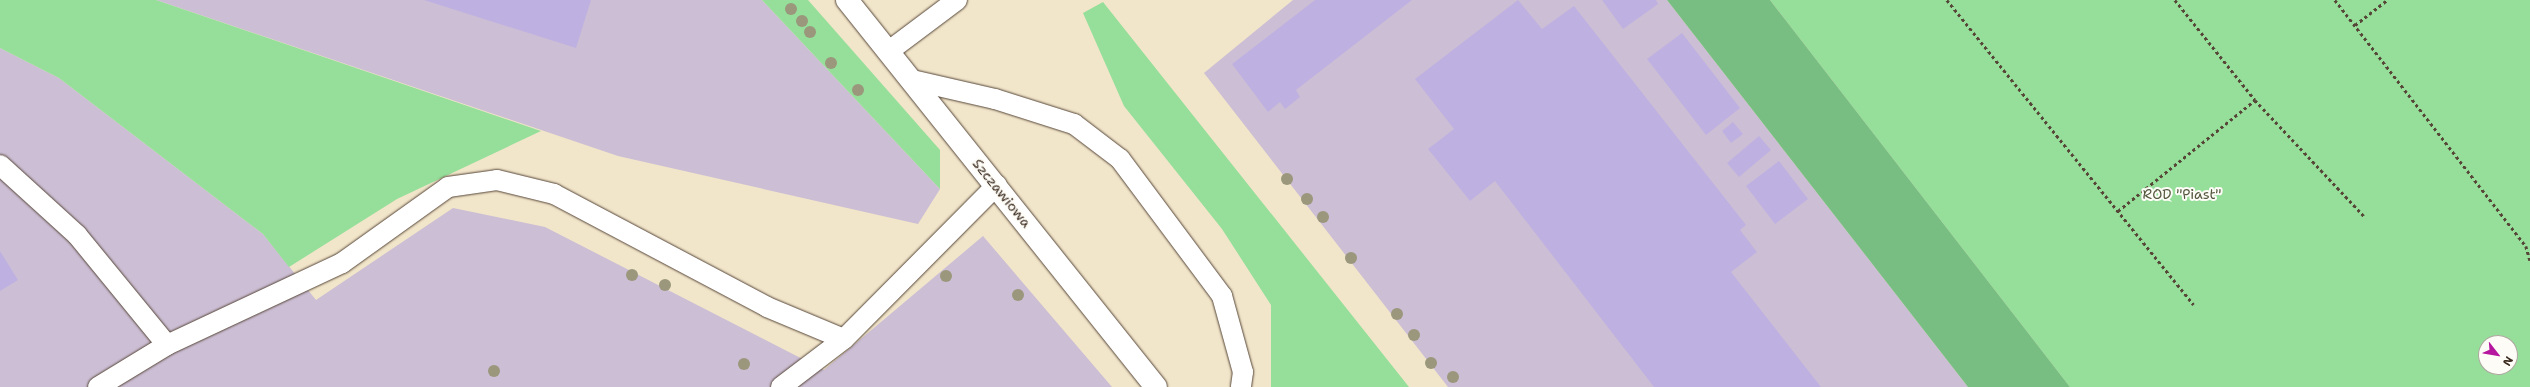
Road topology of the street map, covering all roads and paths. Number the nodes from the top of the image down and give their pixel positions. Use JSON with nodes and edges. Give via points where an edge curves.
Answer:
{"nodes":[{"id":1,"x":847,"y":0,"type":"edge"},
{"id":2,"x":957,"y":0,"type":"edge"},
{"id":3,"x":1947,"y":0,"type":"edge"},
{"id":4,"x":2175,"y":0,"type":"edge"},
{"id":5,"x":2335,"y":0,"type":"edge"},
{"id":6,"x":2387,"y":0,"type":"edge"},
{"id":7,"x":2354,"y":25,"type":"junction"},
{"id":8,"x":889,"y":51,"type":"junction"},
{"id":9,"x":912,"y":80,"type":"junction"},
{"id":10,"x":2255,"y":100,"type":"junction"},
{"id":11,"x":0,"y":165,"type":"edge"},
{"id":12,"x":997,"y":185,"type":"junction"},
{"id":13,"x":2118,"y":212,"type":"junction"},
{"id":14,"x":2364,"y":216,"type":"dead end"},
{"id":15,"x":2530,"y":260,"type":"edge"},
{"id":16,"x":2194,"y":305,"type":"dead end"},
{"id":17,"x":844,"y":339,"type":"junction"},
{"id":18,"x":167,"y":345,"type":"junction"},
{"id":19,"x":98,"y":387,"type":"edge"},
{"id":20,"x":781,"y":387,"type":"edge"},
{"id":21,"x":1156,"y":387,"type":"edge"},
{"id":22,"x":1241,"y":387,"type":"edge"}],
"edges":[{"from":1,"to":8,"type":"street","name":"Szczawiowa"},
{"from":2,"to":8,"type":"lane"},
{"from":3,"to":13,"type":"path"},
{"from":4,"to":10,"type":"path"},
{"from":5,"to":7,"type":"path"},
{"from":6,"to":7,"type":"path"},
{"from":7,"to":15,"type":"path","via":[[2526,246]]},
{"from":8,"to":9,"type":"street","name":"Szczawiowa"},
{"from":9,"to":12,"type":"street","name":"Szczawiowa"},
{"from":9,"to":22,"type":"lane","via":[[995,99],[1074,124],[1120,159],[1222,296],[1243,372]]},
{"from":10,"to":13,"type":"path"},
{"from":10,"to":14,"type":"path"},
{"from":11,"to":18,"type":"lane","via":[[77,235]]},
{"from":12,"to":17,"type":"lane"},
{"from":12,"to":21,"type":"street","name":"Szczawiowa"},
{"from":13,"to":16,"type":"path"},
{"from":17,"to":18,"type":"lane","via":[[768,307],[554,194],[497,180],[448,187],[342,262]]},
{"from":17,"to":20,"type":"lane"},
{"from":18,"to":19,"type":"lane"}]}
